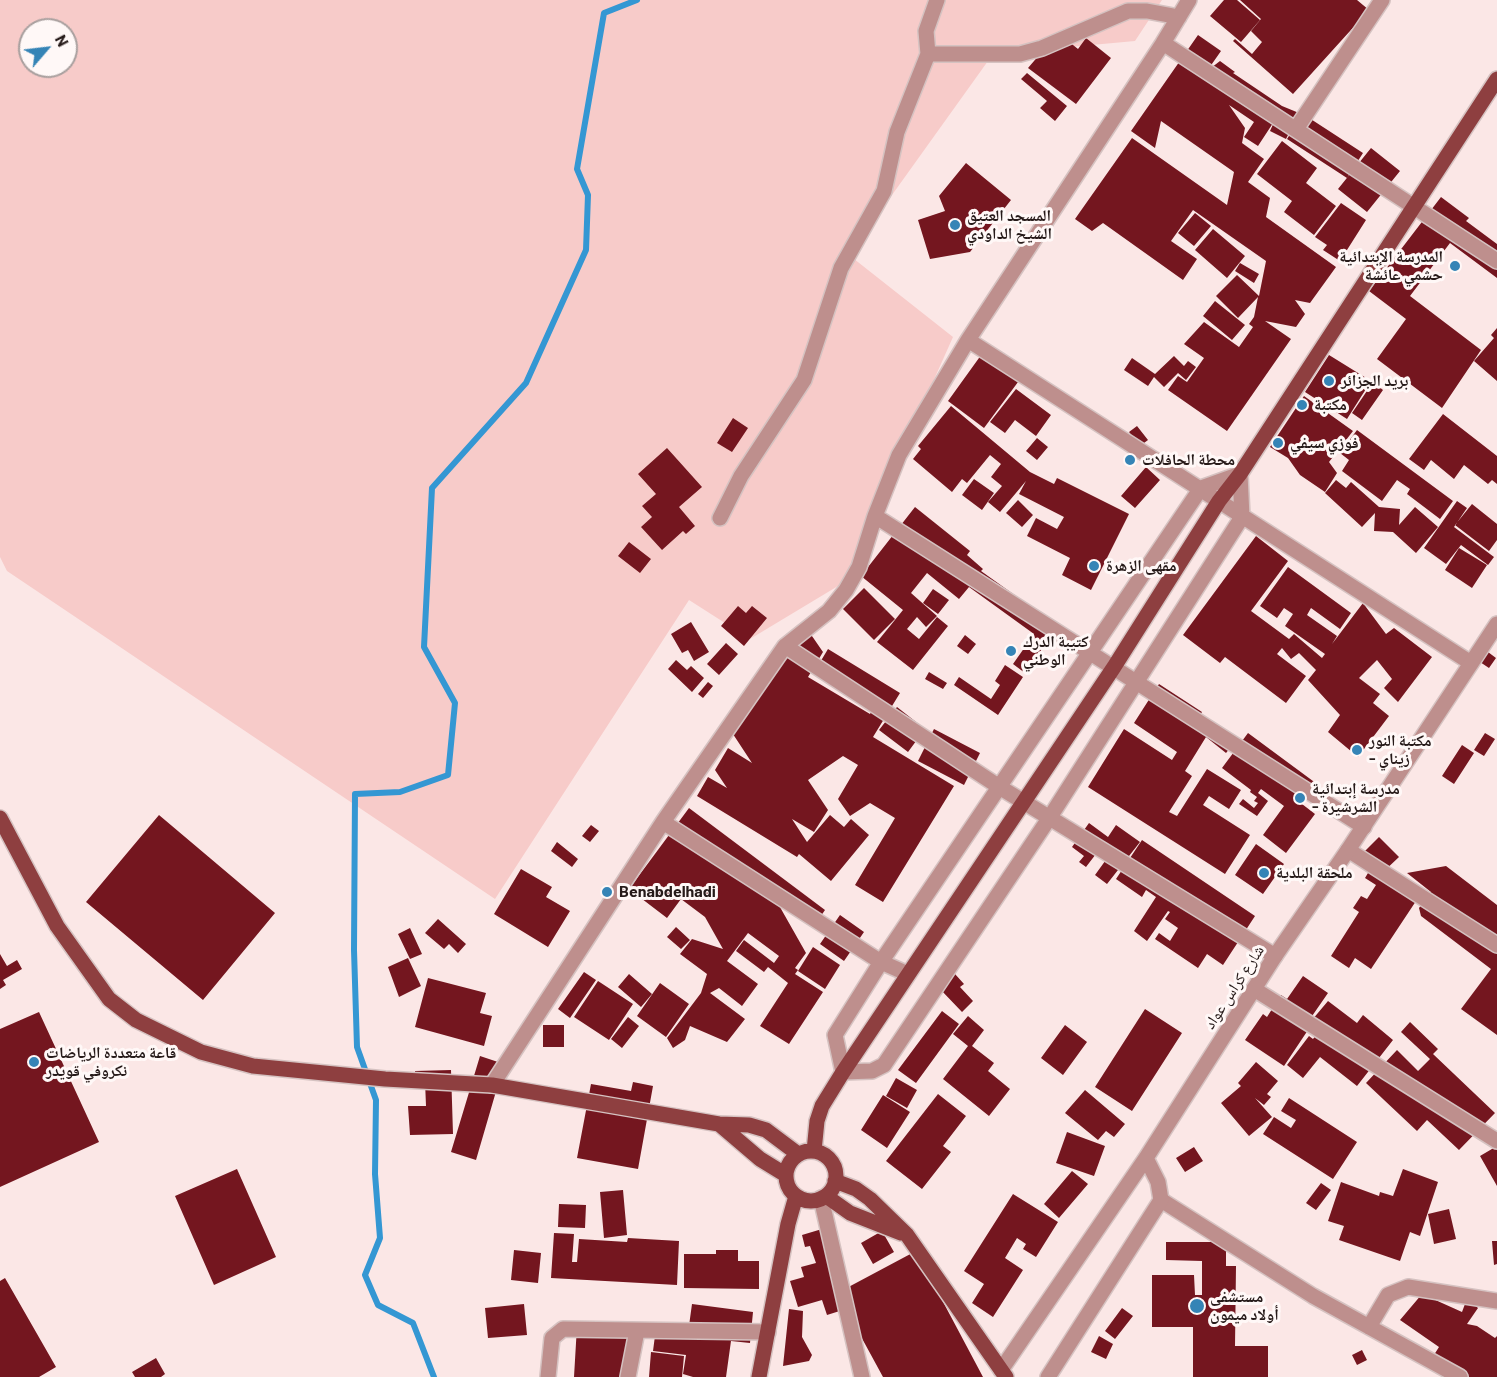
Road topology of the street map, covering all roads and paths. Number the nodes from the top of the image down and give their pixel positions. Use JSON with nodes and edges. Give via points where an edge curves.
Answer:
{"nodes":[{"id":1,"x":937,"y":0,"type":"edge"},
{"id":2,"x":1189,"y":0,"type":"edge"},
{"id":3,"x":1382,"y":0,"type":"edge"},
{"id":4,"x":1179,"y":17,"type":"junction"},
{"id":5,"x":1163,"y":43,"type":"junction"},
{"id":6,"x":928,"y":54,"type":"junction"},
{"id":7,"x":1497,"y":79,"type":"edge"},
{"id":8,"x":1296,"y":129,"type":"junction"},
{"id":9,"x":1415,"y":206,"type":"junction"},
{"id":10,"x":1497,"y":261,"type":"edge"},
{"id":11,"x":968,"y":340,"type":"junction"},
{"id":12,"x":1240,"y":474,"type":"junction"},
{"id":13,"x":1201,"y":488,"type":"junction"},
{"id":14,"x":1220,"y":501,"type":"junction"},
{"id":15,"x":875,"y":516,"type":"junction"},
{"id":16,"x":1242,"y":517,"type":"junction"},
{"id":17,"x":720,"y":518,"type":"dead end"},
{"id":18,"x":1497,"y":624,"type":"edge"},
{"id":19,"x":785,"y":646,"type":"junction"},
{"id":20,"x":1091,"y":652,"type":"junction"},
{"id":21,"x":1471,"y":663,"type":"junction"},
{"id":22,"x":1114,"y":667,"type":"junction"},
{"id":23,"x":1137,"y":682,"type":"junction"},
{"id":24,"x":1001,"y":788,"type":"junction"},
{"id":25,"x":1023,"y":801,"type":"junction"},
{"id":26,"x":1050,"y":817,"type":"junction"},
{"id":27,"x":0,"y":818,"type":"edge"},
{"id":28,"x":663,"y":822,"type":"junction"},
{"id":29,"x":1364,"y":827,"type":"junction"},
{"id":30,"x":1348,"y":850,"type":"junction"},
{"id":31,"x":1497,"y":945,"type":"edge"},
{"id":32,"x":1275,"y":956,"type":"junction"},
{"id":33,"x":882,"y":962,"type":"junction"},
{"id":34,"x":908,"y":974,"type":"junction"},
{"id":35,"x":1254,"y":989,"type":"junction"},
{"id":36,"x":843,"y":1072,"type":"junction"},
{"id":37,"x":492,"y":1085,"type":"junction"},
{"id":38,"x":719,"y":1124,"type":"junction"},
{"id":39,"x":1497,"y":1140,"type":"edge"},
{"id":40,"x":814,"y":1151,"type":"junction"},
{"id":41,"x":798,"y":1154,"type":"junction"},
{"id":42,"x":1146,"y":1158,"type":"junction"},
{"id":43,"x":786,"y":1175,"type":"junction"},
{"id":44,"x":835,"y":1181,"type":"junction"},
{"id":45,"x":796,"y":1196,"type":"junction"},
{"id":46,"x":823,"y":1197,"type":"junction"},
{"id":47,"x":1161,"y":1200,"type":"junction"},
{"id":48,"x":907,"y":1235,"type":"junction"},
{"id":49,"x":1497,"y":1301,"type":"edge"},
{"id":50,"x":1369,"y":1327,"type":"junction"},
{"id":51,"x":638,"y":1331,"type":"junction"},
{"id":52,"x":768,"y":1332,"type":"junction"},
{"id":53,"x":1004,"y":1373,"type":"edge"},
{"id":54,"x":548,"y":1377,"type":"edge"},
{"id":55,"x":628,"y":1377,"type":"edge"},
{"id":56,"x":759,"y":1377,"type":"edge"},
{"id":57,"x":862,"y":1377,"type":"edge"},
{"id":58,"x":1047,"y":1377,"type":"edge"},
{"id":59,"x":1460,"y":1377,"type":"edge"}],
"edges":[{"from":1,"to":6,"type":"street","via":[[926,31]]},
{"from":2,"to":4,"type":"street"},
{"from":3,"to":8,"type":"street"},
{"from":4,"to":5,"type":"street"},
{"from":4,"to":6,"type":"street","via":[[1128,11],[1020,54]]},
{"from":5,"to":8,"type":"street"},
{"from":5,"to":11,"type":"street"},
{"from":6,"to":17,"type":"street","via":[[900,123],[884,191],[841,268],[804,380],[741,476]]},
{"from":7,"to":9,"type":"main road"},
{"from":8,"to":9,"type":"street"},
{"from":9,"to":10,"type":"street"},
{"from":9,"to":12,"type":"main road"},
{"from":11,"to":13,"type":"street"},
{"from":11,"to":15,"type":"street","via":[[899,455]]},
{"from":12,"to":13,"type":"street"},
{"from":12,"to":14,"type":"main road"},
{"from":12,"to":16,"type":"street"},
{"from":13,"to":14,"type":"street"},
{"from":13,"to":20,"type":"street"},
{"from":14,"to":16,"type":"street"},
{"from":14,"to":22,"type":"main road"},
{"from":15,"to":19,"type":"street","via":[[859,567],[846,590],[829,611]]},
{"from":15,"to":20,"type":"street"},
{"from":16,"to":21,"type":"street"},
{"from":16,"to":23,"type":"street"},
{"from":18,"to":21,"type":"street","name":"شارع كراس عواد"},
{"from":19,"to":24,"type":"street"},
{"from":19,"to":28,"type":"street"},
{"from":20,"to":22,"type":"street"},
{"from":20,"to":24,"type":"street"},
{"from":21,"to":29,"type":"street","name":"شارع كراس عواد"},
{"from":22,"to":23,"type":"street"},
{"from":22,"to":25,"type":"main road"},
{"from":23,"to":26,"type":"street"},
{"from":23,"to":29,"type":"street"},
{"from":24,"to":25,"type":"street"},
{"from":24,"to":33,"type":"street"},
{"from":25,"to":26,"type":"street"},
{"from":25,"to":34,"type":"main road"},
{"from":26,"to":32,"type":"street"},
{"from":26,"to":36,"type":"street","via":[[884,1065],[872,1071]]},
{"from":27,"to":37,"type":"main road","via":[[57,926],[109,999],[161,1034],[201,1052],[253,1066]]},
{"from":28,"to":33,"type":"street"},
{"from":28,"to":37,"type":"street"},
{"from":29,"to":30,"type":"street","name":"شارع كراس عواد"},
{"from":30,"to":31,"type":"street"},
{"from":30,"to":32,"type":"street","name":"شارع كراس عواد"},
{"from":32,"to":35,"type":"street","name":"شارع كراس عواد"},
{"from":33,"to":34,"type":"street"},
{"from":33,"to":36,"type":"street","via":[[835,1035]]},
{"from":34,"to":36,"type":"main road"},
{"from":35,"to":39,"type":"street"},
{"from":35,"to":42,"type":"street","name":"شارع كراس عواد"},
{"from":36,"to":40,"type":"main road","via":[[822,1106]]},
{"from":37,"to":38,"type":"main road"},
{"from":38,"to":41,"type":"main road","via":[[743,1124],[766,1131]]},
{"from":38,"to":43,"type":"main road","via":[[760,1159]]},
{"from":40,"to":41,"type":"main road"},
{"from":40,"to":44,"type":"main road","via":[[833,1165]]},
{"from":41,"to":43,"type":"main road"},
{"from":42,"to":47,"type":"street","via":[[1158,1182]]},
{"from":42,"to":53,"type":"street","name":"شارع كراس عواد"},
{"from":43,"to":45,"type":"main road"},
{"from":44,"to":46,"type":"main road"},
{"from":44,"to":48,"type":"main road","via":[[870,1199]]},
{"from":45,"to":46,"type":"main road","via":[[808,1200]]},
{"from":45,"to":52,"type":"main road"},
{"from":46,"to":48,"type":"main road","via":[[850,1213]]},
{"from":46,"to":57,"type":"street"},
{"from":47,"to":50,"type":"street"},
{"from":47,"to":58,"type":"street"},
{"from":48,"to":53,"type":"main road"},
{"from":49,"to":50,"type":"street","via":[[1408,1287],[1388,1295]]},
{"from":50,"to":59,"type":"street"},
{"from":51,"to":52,"type":"street"},
{"from":51,"to":54,"type":"street","via":[[563,1329],[552,1338]]},
{"from":51,"to":55,"type":"street"},
{"from":52,"to":56,"type":"main road"}]}
